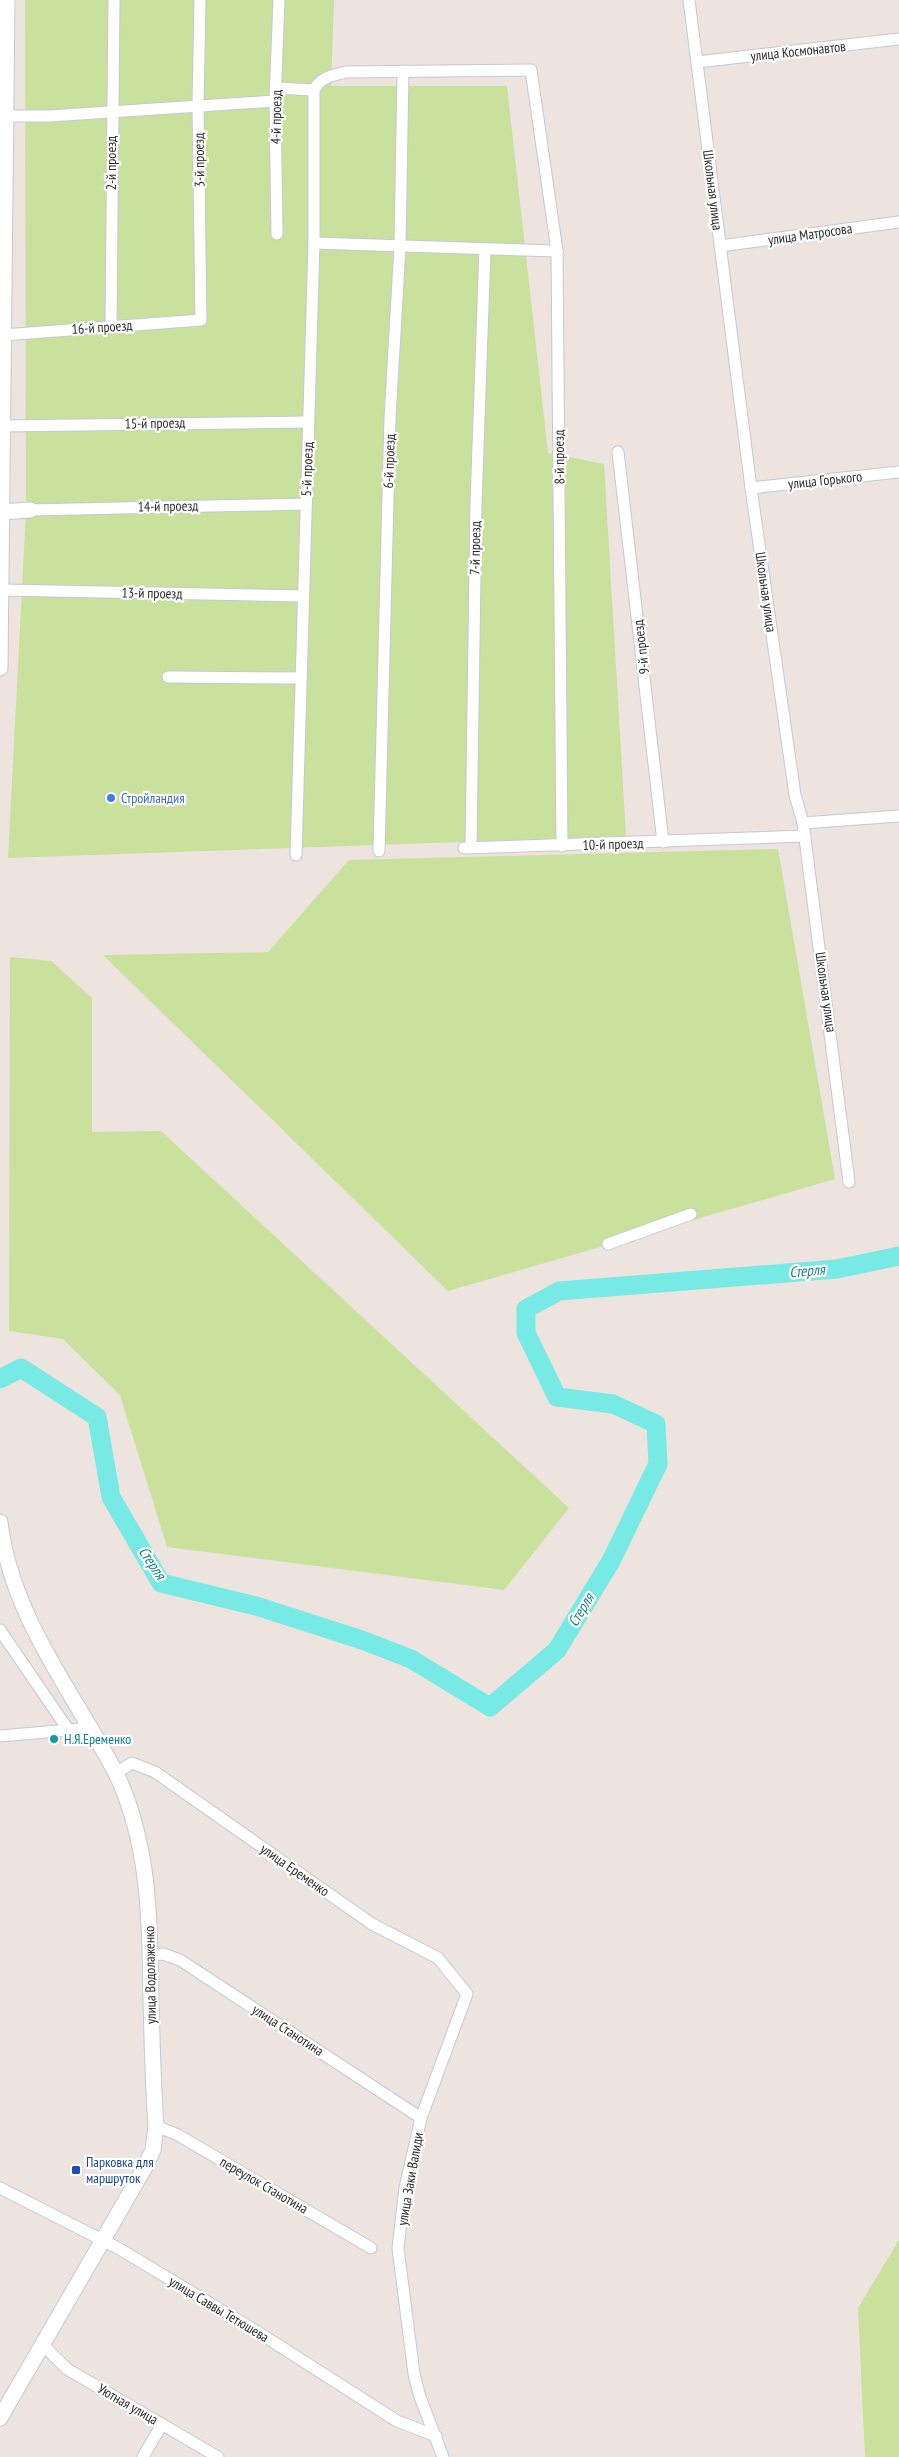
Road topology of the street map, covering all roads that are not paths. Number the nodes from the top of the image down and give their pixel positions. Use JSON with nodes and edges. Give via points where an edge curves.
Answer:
{"nodes":[{"id":1,"x":6,"y":0,"type":"edge"},
{"id":2,"x":114,"y":0,"type":"edge"},
{"id":3,"x":200,"y":0,"type":"edge"},
{"id":4,"x":279,"y":0,"type":"edge"},
{"id":5,"x":689,"y":0,"type":"edge"},
{"id":6,"x":899,"y":39,"type":"edge"},
{"id":7,"x":697,"y":62,"type":"junction"},
{"id":8,"x":403,"y":72,"type":"junction"},
{"id":9,"x":316,"y":86,"type":"junction"},
{"id":10,"x":277,"y":88,"type":"junction"},
{"id":11,"x":275,"y":101,"type":"junction"},
{"id":12,"x":198,"y":106,"type":"junction"},
{"id":13,"x":112,"y":113,"type":"junction"},
{"id":14,"x":6,"y":116,"type":"junction"},
{"id":15,"x":899,"y":222,"type":"edge"},
{"id":16,"x":277,"y":234,"type":"dead end"},
{"id":17,"x":314,"y":243,"type":"junction"},
{"id":18,"x":400,"y":246,"type":"junction"},
{"id":19,"x":720,"y":246,"type":"junction"},
{"id":20,"x":485,"y":249,"type":"junction"},
{"id":21,"x":556,"y":251,"type":"junction"},
{"id":22,"x":200,"y":320,"type":"joint"},
{"id":23,"x":111,"y":326,"type":"junction"},
{"id":24,"x":3,"y":335,"type":"junction"},
{"id":25,"x":308,"y":422,"type":"junction"},
{"id":26,"x":2,"y":426,"type":"junction"},
{"id":27,"x":618,"y":452,"type":"dead end"},
{"id":28,"x":899,"y":472,"type":"edge"},
{"id":29,"x":751,"y":488,"type":"junction"},
{"id":30,"x":306,"y":504,"type":"junction"},
{"id":31,"x":30,"y":510,"type":"joint"},
{"id":32,"x":1,"y":512,"type":"edge"},
{"id":33,"x":1,"y":590,"type":"edge"},
{"id":34,"x":303,"y":596,"type":"junction"},
{"id":35,"x":0,"y":668,"type":"edge"},
{"id":36,"x":168,"y":677,"type":"dead end"},
{"id":37,"x":301,"y":678,"type":"junction"},
{"id":38,"x":899,"y":816,"type":"edge"},
{"id":39,"x":803,"y":823,"type":"junction"},
{"id":40,"x":805,"y":836,"type":"junction"},
{"id":41,"x":663,"y":842,"type":"junction"},
{"id":42,"x":562,"y":846,"type":"junction"},
{"id":43,"x":467,"y":848,"type":"joint"},
{"id":44,"x":379,"y":850,"type":"dead end"},
{"id":45,"x":296,"y":855,"type":"dead end"},
{"id":46,"x":849,"y":1182,"type":"dead end"},
{"id":47,"x":691,"y":1214,"type":"dead end"},
{"id":48,"x":608,"y":1244,"type":"dead end"},
{"id":49,"x":0,"y":1522,"type":"edge"},
{"id":50,"x":0,"y":1630,"type":"edge"},
{"id":51,"x":67,"y":1728,"type":"junction"},
{"id":52,"x":92,"y":1728,"type":"junction"},
{"id":53,"x":0,"y":1736,"type":"edge"},
{"id":54,"x":116,"y":1773,"type":"junction"},
{"id":55,"x":150,"y":1954,"type":"junction"},
{"id":56,"x":466,"y":1994,"type":"joint"},
{"id":57,"x":421,"y":2118,"type":"junction"},
{"id":58,"x":156,"y":2126,"type":"junction"},
{"id":59,"x":0,"y":2188,"type":"edge"},
{"id":60,"x":104,"y":2240,"type":"junction"},
{"id":61,"x":372,"y":2248,"type":"dead end"},
{"id":62,"x":43,"y":2345,"type":"junction"},
{"id":63,"x":0,"y":2418,"type":"edge"},
{"id":64,"x":162,"y":2424,"type":"junction"},
{"id":65,"x":436,"y":2436,"type":"junction"},
{"id":66,"x":143,"y":2457,"type":"edge"},
{"id":67,"x":218,"y":2457,"type":"edge"},
{"id":68,"x":442,"y":2457,"type":"edge"}],
"edges":[{"from":1,"to":14,"type":"main road"},
{"from":2,"to":13,"type":"street","name":"2-й проезд"},
{"from":3,"to":12,"type":"street","name":"3-й проезд"},
{"from":4,"to":10,"type":"street","name":"4-й проезд"},
{"from":5,"to":7,"type":"street","name":"Школьная улица"},
{"from":6,"to":7,"type":"street","name":"улица Космонавтов"},
{"from":7,"to":19,"type":"street","name":"Школьная улица"},
{"from":8,"to":9,"type":"street","via":[[346,72],[329,76]]},
{"from":8,"to":18,"type":"street","name":"6-й проезд"},
{"from":8,"to":21,"type":"street","name":"8-й проезд","via":[[531,70]]},
{"from":9,"to":10,"type":"street"},
{"from":9,"to":17,"type":"street","name":"5-й проезд"},
{"from":10,"to":11,"type":"street","name":"4-й проезд"},
{"from":11,"to":12,"type":"street"},
{"from":11,"to":16,"type":"street","name":"4-й проезд"},
{"from":12,"to":13,"type":"street"},
{"from":12,"to":22,"type":"street","name":"3-й проезд"},
{"from":13,"to":14,"type":"street"},
{"from":13,"to":23,"type":"street","name":"2-й проезд"},
{"from":14,"to":24,"type":"main road"},
{"from":15,"to":19,"type":"street","name":"улица Матросова"},
{"from":17,"to":18,"type":"street"},
{"from":17,"to":25,"type":"street","name":"5-й проезд"},
{"from":18,"to":20,"type":"street"},
{"from":18,"to":44,"type":"street","name":"6-й проезд","via":[[390,418]]},
{"from":19,"to":29,"type":"street","name":"Школьная улица"},
{"from":20,"to":21,"type":"street"},
{"from":20,"to":43,"type":"street","name":"7-й проезд"},
{"from":21,"to":42,"type":"street","name":"8-й проезд"},
{"from":22,"to":23,"type":"street","name":"16-й проезд"},
{"from":23,"to":24,"type":"street","name":"16-й проезд"},
{"from":24,"to":26,"type":"main road"},
{"from":25,"to":26,"type":"street","name":"15-й проезд"},
{"from":25,"to":30,"type":"street","name":"5-й проезд"},
{"from":26,"to":32,"type":"main road"},
{"from":27,"to":41,"type":"street","name":"9-й проезд"},
{"from":28,"to":29,"type":"street","name":"улица Горького"},
{"from":29,"to":39,"type":"street","name":"Школьная улица","via":[[795,795]]},
{"from":30,"to":31,"type":"street","name":"14-й проезд"},
{"from":30,"to":34,"type":"street","name":"5-й проезд"},
{"from":31,"to":32,"type":"main road"},
{"from":32,"to":33,"type":"main road"},
{"from":33,"to":34,"type":"street","name":"13-й проезд"},
{"from":33,"to":35,"type":"main road"},
{"from":34,"to":37,"type":"street","name":"5-й проезд"},
{"from":36,"to":37,"type":"street"},
{"from":37,"to":45,"type":"street","name":"5-й проезд"},
{"from":38,"to":39,"type":"street"},
{"from":39,"to":40,"type":"street","name":"Школьная улица"},
{"from":40,"to":41,"type":"street","name":"10-й проезд"},
{"from":40,"to":46,"type":"street","name":"Школьная улица"},
{"from":41,"to":42,"type":"street","name":"10-й проезд"},
{"from":42,"to":43,"type":"street","name":"10-й проезд"},
{"from":47,"to":48,"type":"street"},
{"from":49,"to":52,"type":"main road","name":"улица Водолаженко","via":[[13,1580],[29,1622]]},
{"from":50,"to":51,"type":"street"},
{"from":51,"to":52,"type":"street"},
{"from":51,"to":53,"type":"street"},
{"from":52,"to":54,"type":"main road","name":"улица Водолаженко"},
{"from":54,"to":55,"type":"main road","name":"улица Водолаженко","via":[[139,1837],[148,1893]]},
{"from":54,"to":56,"type":"street","name":"улица Еременко","via":[[132,1763],[155,1772],[372,1924],[438,1958]]},
{"from":55,"to":57,"type":"street","name":"улица Станотина","via":[[163,1954],[180,1960]]},
{"from":55,"to":58,"type":"main road","name":"улица Водолаженко"},
{"from":56,"to":57,"type":"street","name":"улица Заки Валиди"},
{"from":57,"to":65,"type":"street","name":"улица Заки Валиди","via":[[405,2188],[398,2248],[414,2374]]},
{"from":58,"to":60,"type":"main road","name":"улица Водолаженко","via":[[153,2150],[145,2168]]},
{"from":58,"to":61,"type":"street","name":"переулок Станотина","via":[[178,2135]]},
{"from":59,"to":60,"type":"street","name":"улица Саввы Тетюшева"},
{"from":60,"to":62,"type":"main road","name":"улица Водолаженко"},
{"from":60,"to":65,"type":"street","name":"улица Саввы Тетюшева","via":[[397,2421]]},
{"from":62,"to":63,"type":"main road","name":"улица Водолаженко"},
{"from":62,"to":64,"type":"street","name":"Уютная улица","via":[[67,2369]]},
{"from":64,"to":66,"type":"street"},
{"from":64,"to":67,"type":"street","name":"Уютная улица"},
{"from":65,"to":68,"type":"street","name":"улица Заки Валиди"}]}
